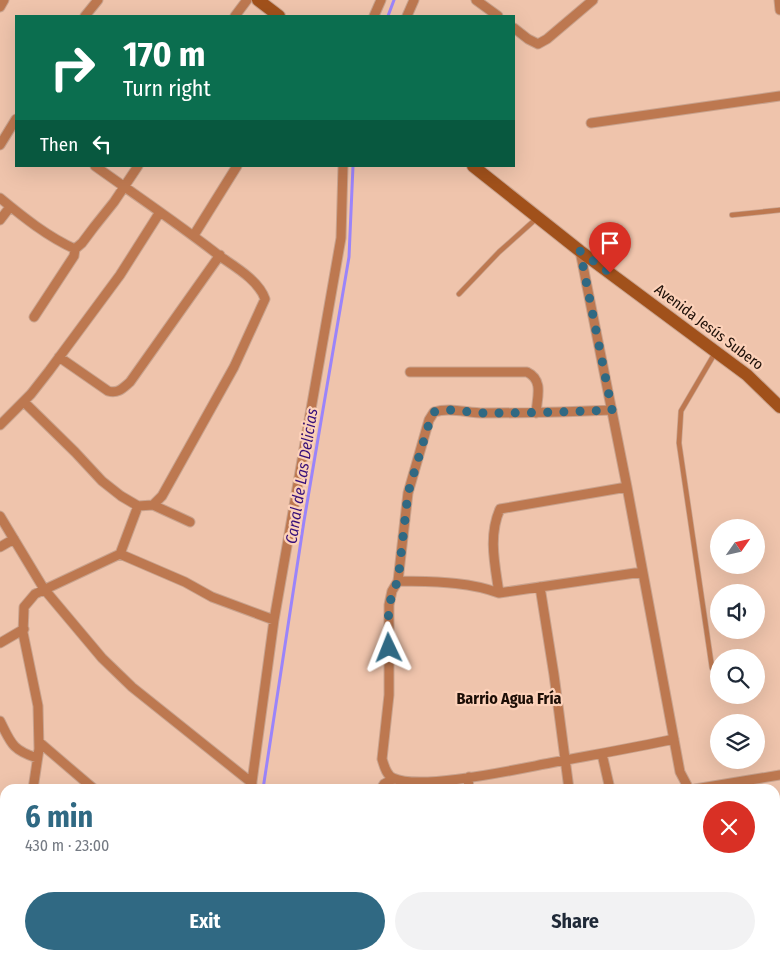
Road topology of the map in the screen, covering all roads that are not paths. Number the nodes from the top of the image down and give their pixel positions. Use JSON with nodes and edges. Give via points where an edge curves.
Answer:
{"nodes":[{"id":1,"x":4,"y":0,"type":"edge"},
{"id":2,"x":98,"y":0,"type":"edge"},
{"id":3,"x":247,"y":0,"type":"edge"},
{"id":4,"x":258,"y":0,"type":"edge"},
{"id":5,"x":381,"y":0,"type":"edge"},
{"id":6,"x":414,"y":0,"type":"edge"},
{"id":7,"x":476,"y":0,"type":"edge"},
{"id":8,"x":593,"y":0,"type":"edge"},
{"id":9,"x":778,"y":0,"type":"edge"},
{"id":10,"x":0,"y":7,"type":"edge"},
{"id":11,"x":780,"y":10,"type":"edge"},
{"id":12,"x":87,"y":15,"type":"edge"},
{"id":13,"x":236,"y":15,"type":"edge"},
{"id":14,"x":278,"y":15,"type":"edge"},
{"id":15,"x":374,"y":15,"type":"edge"},
{"id":16,"x":407,"y":15,"type":"edge"},
{"id":17,"x":497,"y":15,"type":"edge"},
{"id":18,"x":515,"y":29,"type":"edge"},
{"id":19,"x":780,"y":96,"type":"edge"},
{"id":20,"x":15,"y":121,"type":"edge"},
{"id":21,"x":591,"y":123,"type":"dead end"},
{"id":22,"x":0,"y":146,"type":"edge"},
{"id":23,"x":96,"y":167,"type":"edge"},
{"id":24,"x":137,"y":167,"type":"edge"},
{"id":25,"x":237,"y":167,"type":"edge"},
{"id":26,"x":343,"y":167,"type":"edge"},
{"id":27,"x":474,"y":167,"type":"edge"},
{"id":28,"x":124,"y":187,"type":"junction"},
{"id":29,"x":0,"y":198,"type":"edge"},
{"id":30,"x":10,"y":207,"type":"junction"},
{"id":31,"x":780,"y":210,"type":"edge"},
{"id":32,"x":160,"y":212,"type":"junction"},
{"id":33,"x":732,"y":214,"type":"dead end"},
{"id":34,"x":538,"y":217,"type":"junction"},
{"id":35,"x":0,"y":220,"type":"edge"},
{"id":36,"x":194,"y":235,"type":"junction"},
{"id":37,"x":75,"y":249,"type":"junction"},
{"id":38,"x":580,"y":251,"type":"junction"},
{"id":39,"x":220,"y":255,"type":"junction"},
{"id":40,"x":459,"y":294,"type":"dead end"},
{"id":41,"x":34,"y":317,"type":"dead end"},
{"id":42,"x":715,"y":352,"type":"junction"},
{"id":43,"x":59,"y":357,"type":"junction"},
{"id":44,"x":410,"y":372,"type":"dead end"},
{"id":45,"x":747,"y":375,"type":"junction"},
{"id":46,"x":780,"y":398,"type":"edge"},
{"id":47,"x":24,"y":402,"type":"junction"},
{"id":48,"x":780,"y":407,"type":"edge"},
{"id":49,"x":612,"y":410,"type":"junction"},
{"id":50,"x":536,"y":413,"type":"junction"},
{"id":51,"x":0,"y":425,"type":"edge"},
{"id":52,"x":627,"y":487,"type":"junction"},
{"id":53,"x":153,"y":505,"type":"junction"},
{"id":54,"x":138,"y":506,"type":"junction"},
{"id":55,"x":0,"y":516,"type":"edge"},
{"id":56,"x":190,"y":522,"type":"dead end"},
{"id":57,"x":14,"y":540,"type":"junction"},
{"id":58,"x":0,"y":547,"type":"edge"},
{"id":59,"x":120,"y":554,"type":"junction"},
{"id":60,"x":642,"y":572,"type":"junction"},
{"id":61,"x":398,"y":581,"type":"junction"},
{"id":62,"x":540,"y":587,"type":"junction"},
{"id":63,"x":44,"y":589,"type":"junction"},
{"id":64,"x":499,"y":593,"type":"junction"},
{"id":65,"x":274,"y":620,"type":"junction"},
{"id":66,"x":24,"y":629,"type":"junction"},
{"id":67,"x":0,"y":643,"type":"edge"},
{"id":68,"x":710,"y":654,"type":"edge"},
{"id":69,"x":0,"y":721,"type":"edge"},
{"id":70,"x":674,"y":739,"type":"junction"},
{"id":71,"x":39,"y":742,"type":"junction"},
{"id":72,"x":602,"y":754,"type":"junction"},
{"id":73,"x":38,"y":758,"type":"junction"},
{"id":74,"x":565,"y":760,"type":"junction"},
{"id":75,"x":780,"y":775,"type":"edge"},
{"id":76,"x":469,"y":777,"type":"junction"},
{"id":77,"x":393,"y":778,"type":"junction"},
{"id":78,"x":34,"y":784,"type":"edge"},
{"id":79,"x":88,"y":784,"type":"edge"},
{"id":80,"x":249,"y":784,"type":"edge"},
{"id":81,"x":251,"y":784,"type":"edge"},
{"id":82,"x":384,"y":784,"type":"edge"},
{"id":83,"x":468,"y":784,"type":"edge"},
{"id":84,"x":568,"y":784,"type":"edge"},
{"id":85,"x":609,"y":784,"type":"edge"},
{"id":86,"x":686,"y":784,"type":"edge"},
{"id":87,"x":725,"y":784,"type":"edge"}],
"edges":[{"from":1,"to":10,"type":"street"},
{"from":2,"to":12,"type":"street"},
{"from":3,"to":13,"type":"street"},
{"from":4,"to":14,"type":"main road"},
{"from":5,"to":15,"type":"street"},
{"from":6,"to":16,"type":"street"},
{"from":7,"to":17,"type":"street"},
{"from":8,"to":18,"type":"street","via":[[538,44]]},
{"from":9,"to":11,"type":"street"},
{"from":19,"to":21,"type":"street"},
{"from":20,"to":22,"type":"street"},
{"from":23,"to":28,"type":"street"},
{"from":24,"to":28,"type":"street"},
{"from":25,"to":36,"type":"street"},
{"from":26,"to":65,"type":"street","via":[[341,238]]},
{"from":27,"to":34,"type":"main road","name":"Avenida Jesús Subero"},
{"from":28,"to":32,"type":"street"},
{"from":28,"to":37,"type":"street"},
{"from":29,"to":30,"type":"street"},
{"from":30,"to":35,"type":"street"},
{"from":30,"to":37,"type":"street"},
{"from":31,"to":33,"type":"lane"},
{"from":32,"to":36,"type":"street"},
{"from":32,"to":43,"type":"street","via":[[120,275]]},
{"from":34,"to":38,"type":"main road","name":"Avenida Jesús Subero"},
{"from":34,"to":40,"type":"lane"},
{"from":36,"to":39,"type":"street"},
{"from":37,"to":41,"type":"street","via":[[74,256]]},
{"from":38,"to":42,"type":"main road","name":"Avenida Jesús Subero"},
{"from":38,"to":49,"type":"street"},
{"from":39,"to":43,"type":"street","via":[[130,382],[121,390],[108,391]]},
{"from":39,"to":53,"type":"street","via":[[259,287],[266,299],[234,367],[162,496]]},
{"from":42,"to":45,"type":"main road","name":"Avenida Jesús Subero"},
{"from":42,"to":68,"type":"lane","via":[[681,411],[679,444]]},
{"from":43,"to":47,"type":"street"},
{"from":44,"to":50,"type":"street","via":[[527,372],[534,375],[539,385]]},
{"from":45,"to":46,"type":"main road"},
{"from":45,"to":48,"type":"main road","name":"Avenida Jesús Subero"},
{"from":47,"to":51,"type":"street"},
{"from":47,"to":54,"type":"street","via":[[102,481]]},
{"from":49,"to":50,"type":"street"},
{"from":49,"to":52,"type":"street"},
{"from":50,"to":61,"type":"street","via":[[434,412],[408,493]]},
{"from":52,"to":60,"type":"street"},
{"from":52,"to":64,"type":"street","via":[[500,509],[495,518],[493,536]]},
{"from":53,"to":54,"type":"street"},
{"from":53,"to":56,"type":"street"},
{"from":54,"to":59,"type":"street"},
{"from":55,"to":57,"type":"street"},
{"from":57,"to":58,"type":"street"},
{"from":57,"to":63,"type":"street"},
{"from":59,"to":63,"type":"street"},
{"from":59,"to":65,"type":"street","via":[[212,597]]},
{"from":60,"to":62,"type":"street"},
{"from":60,"to":70,"type":"street"},
{"from":61,"to":64,"type":"street","via":[[458,583]]},
{"from":61,"to":77,"type":"street","via":[[389,605],[389,695],[382,759],[384,768]]},
{"from":62,"to":64,"type":"street"},
{"from":62,"to":74,"type":"street"},
{"from":63,"to":66,"type":"street","via":[[24,607]]},
{"from":63,"to":80,"type":"street","via":[[102,658],[132,687]]},
{"from":65,"to":81,"type":"street"},
{"from":66,"to":67,"type":"street"},
{"from":66,"to":71,"type":"street","via":[[38,706]]},
{"from":69,"to":73,"type":"street","via":[[13,746]]},
{"from":70,"to":72,"type":"street"},
{"from":70,"to":86,"type":"street","via":[[680,772]]},
{"from":71,"to":73,"type":"street"},
{"from":71,"to":79,"type":"street"},
{"from":72,"to":74,"type":"street"},
{"from":72,"to":85,"type":"street"},
{"from":73,"to":78,"type":"street"},
{"from":74,"to":76,"type":"street"},
{"from":74,"to":84,"type":"street"},
{"from":75,"to":87,"type":"street"},
{"from":76,"to":77,"type":"street","via":[[426,782]]},
{"from":76,"to":83,"type":"street"},
{"from":77,"to":82,"type":"street"}]}
